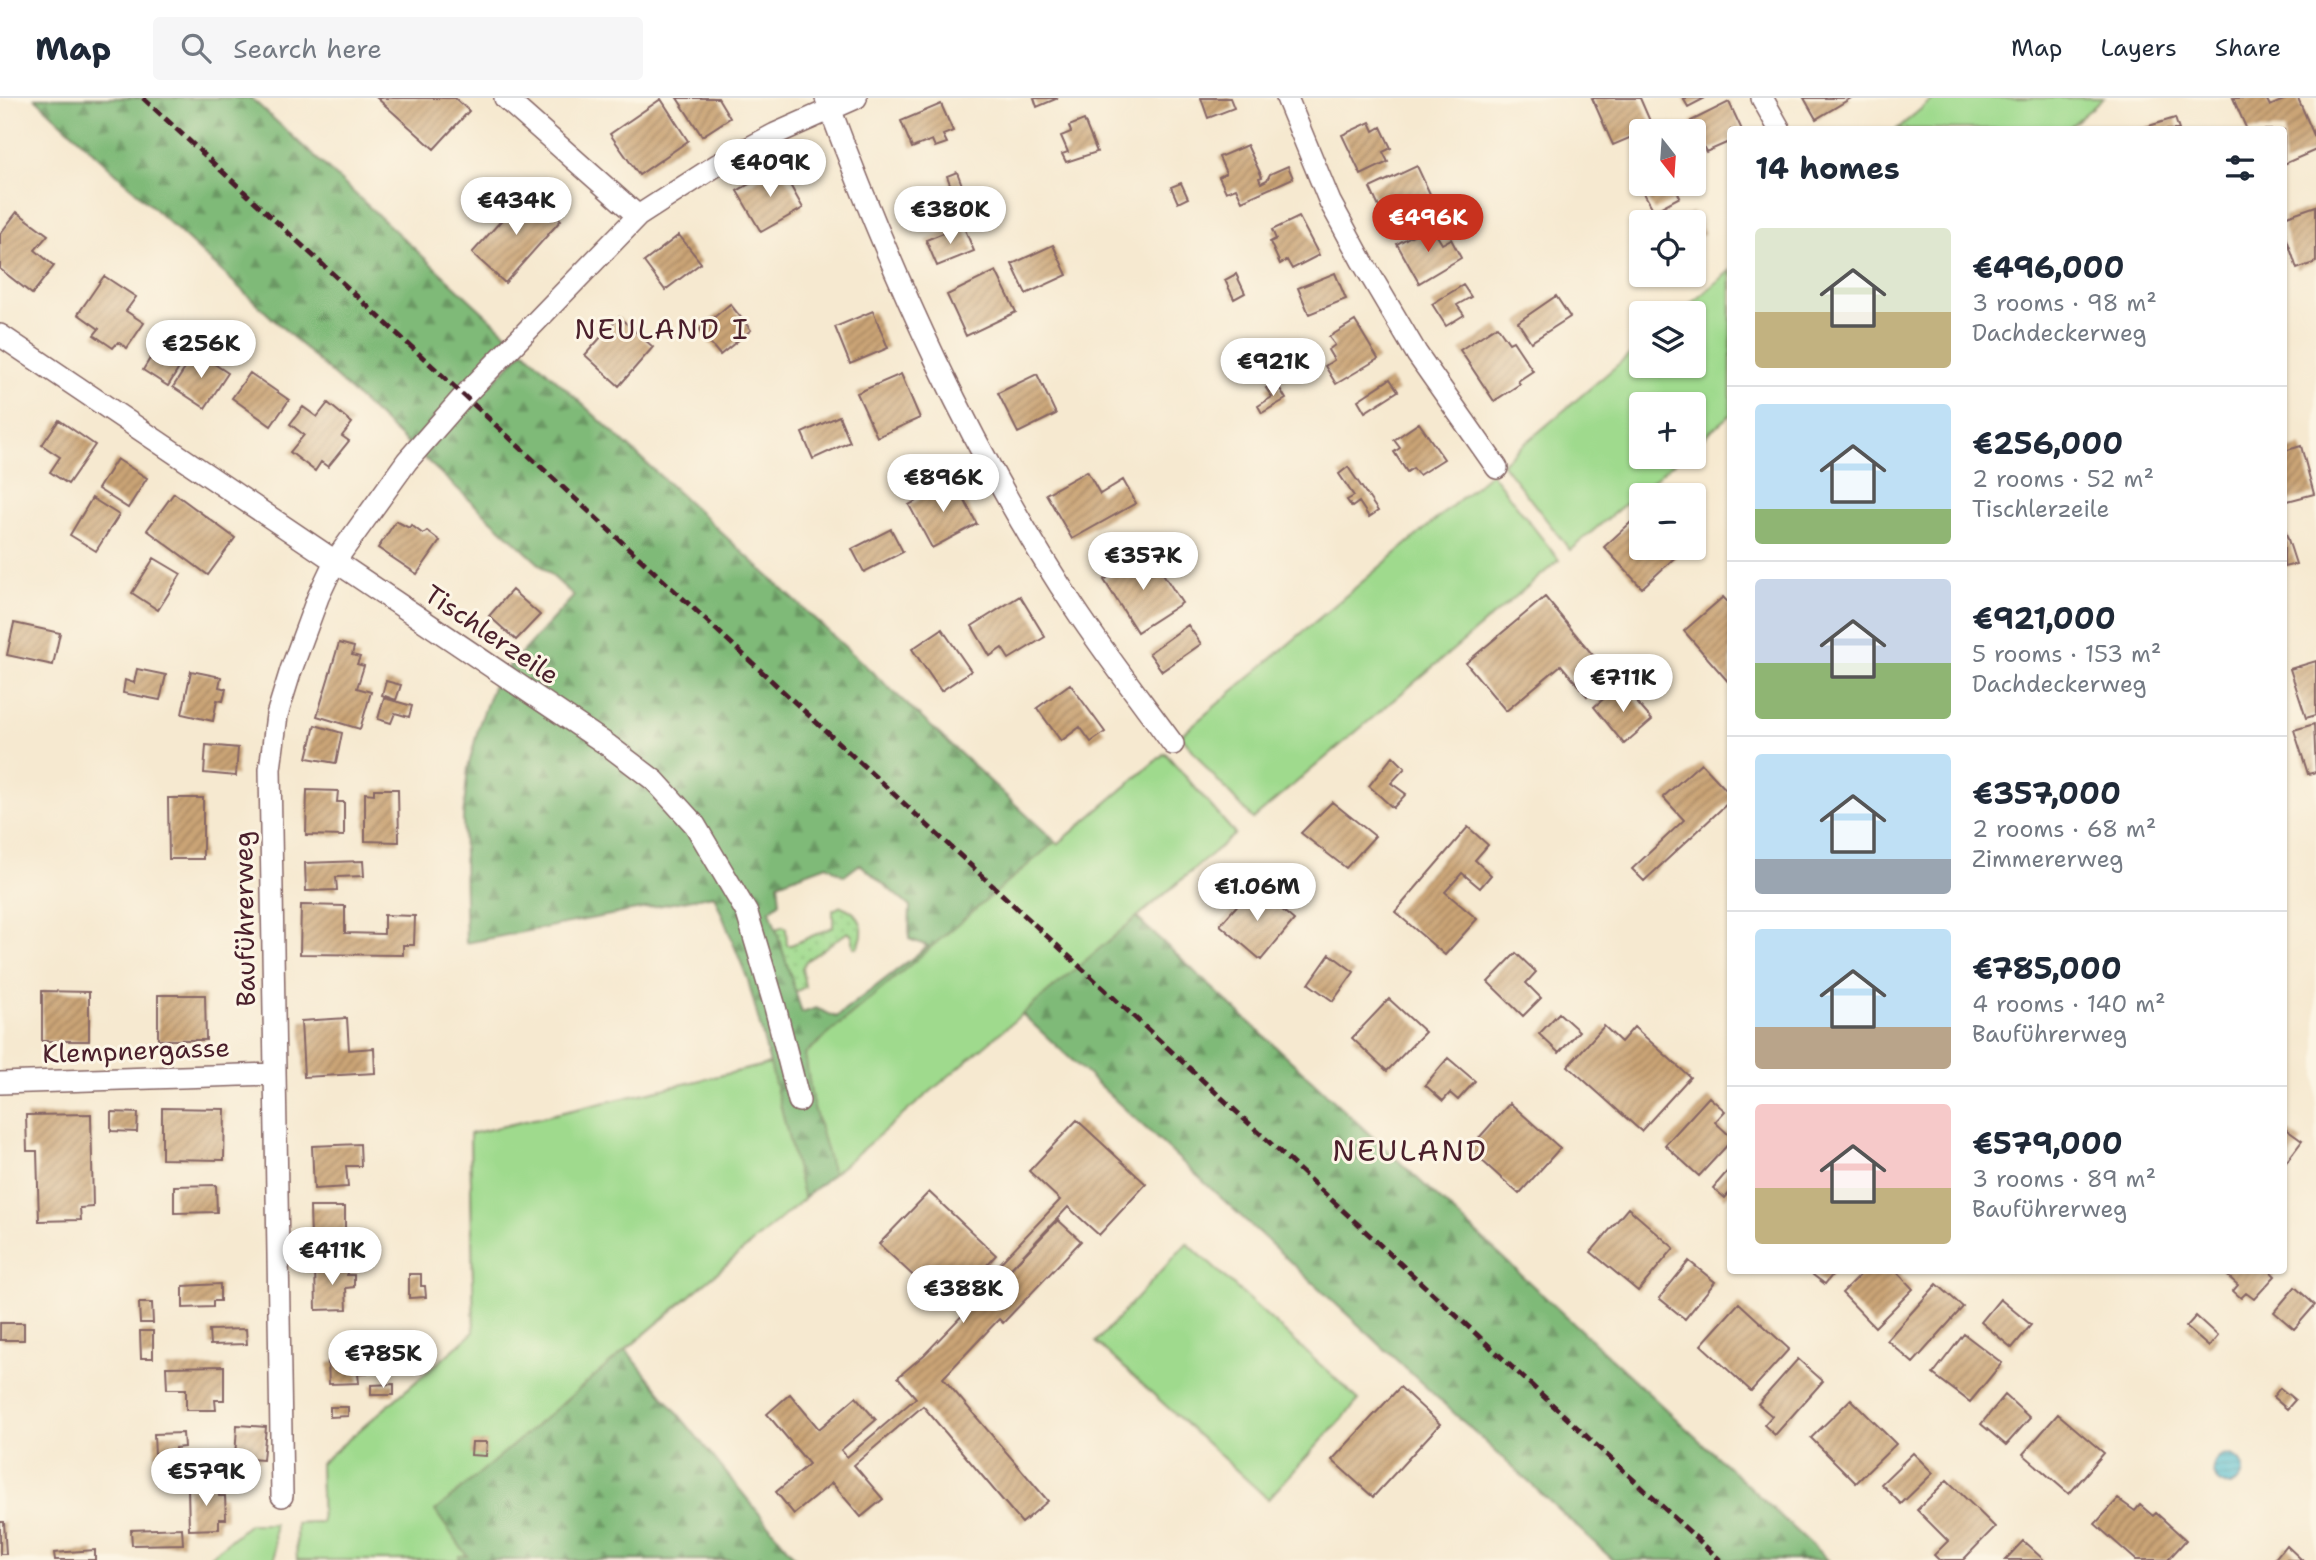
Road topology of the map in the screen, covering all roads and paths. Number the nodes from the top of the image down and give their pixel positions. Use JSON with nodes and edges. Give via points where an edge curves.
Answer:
{"nodes":[{"id":1,"x":505,"y":98,"type":"edge"},
{"id":2,"x":856,"y":98,"type":"edge"},
{"id":3,"x":1287,"y":98,"type":"edge"},
{"id":4,"x":1762,"y":98,"type":"edge"},
{"id":5,"x":828,"y":103,"type":"edge"},
{"id":6,"x":1778,"y":126,"type":"edge"},
{"id":7,"x":638,"y":216,"type":"junction"},
{"id":8,"x":2,"y":340,"type":"edge"},
{"id":9,"x":1497,"y":468,"type":"dead end"},
{"id":10,"x":335,"y":561,"type":"junction"},
{"id":11,"x":1173,"y":744,"type":"dead end"},
{"id":12,"x":274,"y":1074,"type":"junction"},
{"id":13,"x":0,"y":1083,"type":"edge"},
{"id":14,"x":799,"y":1101,"type":"dead end"},
{"id":15,"x":282,"y":1496,"type":"dead end"}],
"edges":[{"from":1,"to":7,"type":"street"},
{"from":2,"to":5,"type":"street","name":"Bauführerweg"},
{"from":3,"to":9,"type":"street","via":[[1330,202],[1362,261],[1418,354]]},
{"from":4,"to":6,"type":"street"},
{"from":5,"to":7,"type":"street","name":"Bauführerweg"},
{"from":5,"to":11,"type":"street","via":[[912,312],[966,422],[1074,607]]},
{"from":7,"to":10,"type":"street","name":"Bauführerweg","via":[[464,396],[407,461]]},
{"from":8,"to":10,"type":"street","name":"Tischlerzeile"},
{"from":10,"to":12,"type":"street","name":"Bauführerweg","via":[[291,670],[277,715],[270,769]]},
{"from":10,"to":14,"type":"street","name":"Tischlerzeile","via":[[609,746],[655,781],[695,825],[747,913]]},
{"from":12,"to":13,"type":"street","name":"Klempnergasse"},
{"from":12,"to":15,"type":"street","name":"Bauführerweg"}]}
